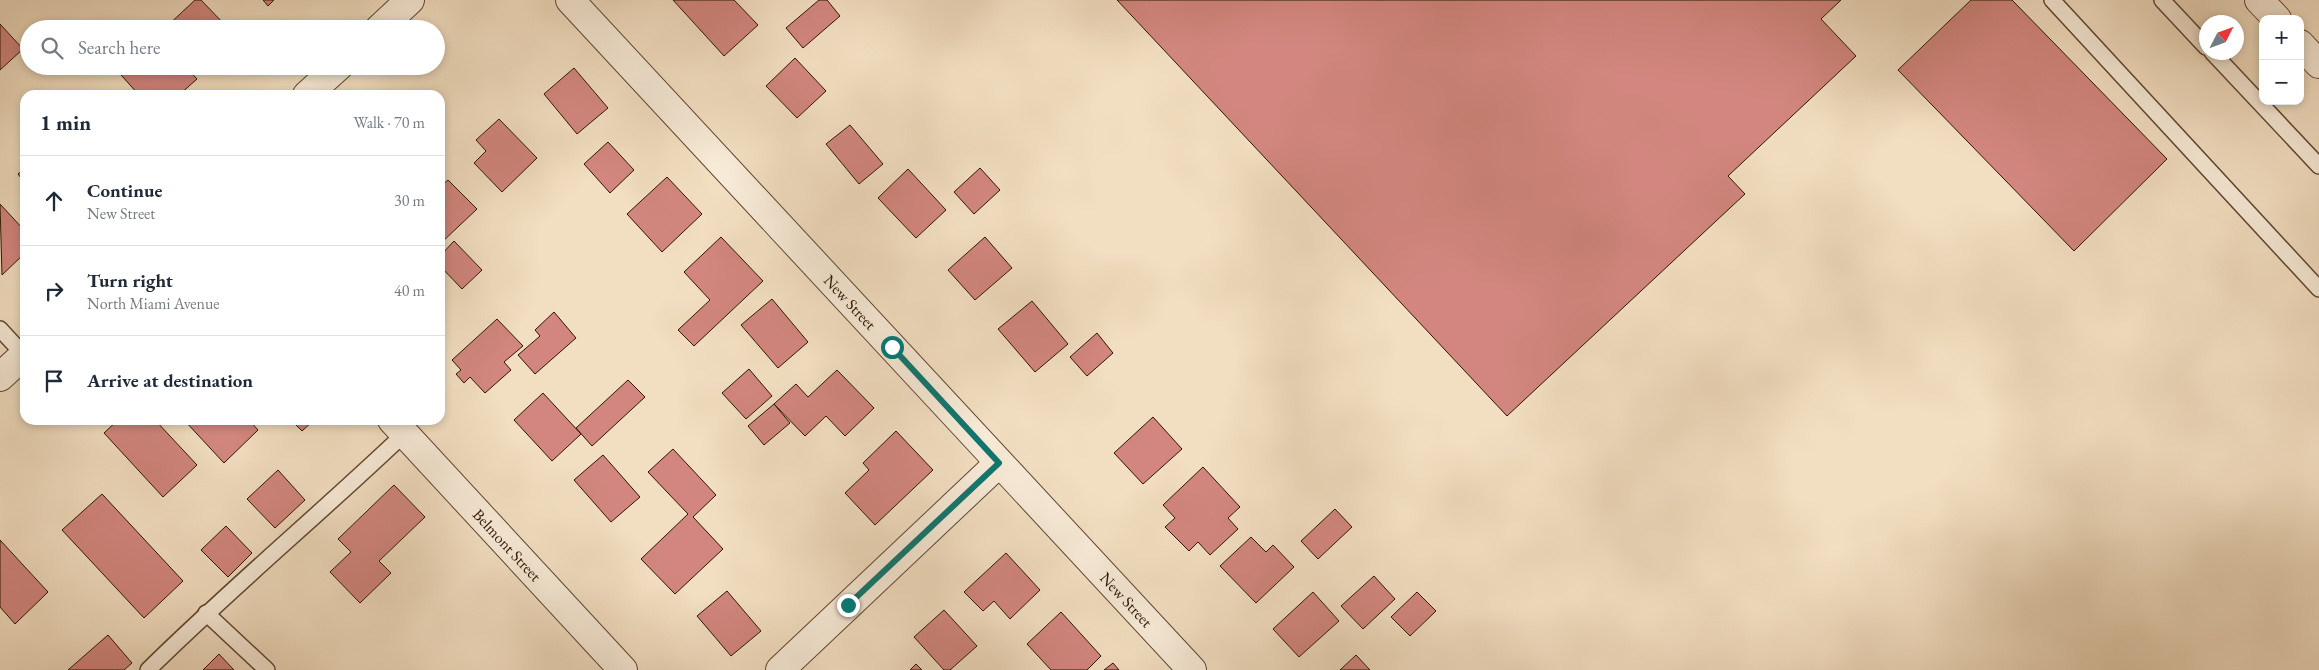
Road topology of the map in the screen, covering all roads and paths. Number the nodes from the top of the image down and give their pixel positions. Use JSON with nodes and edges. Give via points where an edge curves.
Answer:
{"nodes":[{"id":1,"x":410,"y":0,"type":"edge"},
{"id":2,"x":570,"y":0,"type":"edge"},
{"id":3,"x":2052,"y":0,"type":"edge"},
{"id":4,"x":2162,"y":0,"type":"edge"},
{"id":5,"x":2259,"y":0,"type":"edge"},
{"id":6,"x":2273,"y":15,"type":"edge"},
{"id":7,"x":389,"y":20,"type":"edge"},
{"id":8,"x":2199,"y":40,"type":"edge"},
{"id":9,"x":2304,"y":48,"type":"edge"},
{"id":10,"x":2220,"y":60,"type":"edge"},
{"id":11,"x":2319,"y":64,"type":"edge"},
{"id":12,"x":329,"y":75,"type":"edge"},
{"id":13,"x":313,"y":90,"type":"edge"},
{"id":14,"x":2319,"y":166,"type":"edge"},
{"id":15,"x":2319,"y":289,"type":"edge"},
{"id":16,"x":0,"y":329,"type":"edge"},
{"id":17,"x":20,"y":351,"type":"edge"},
{"id":18,"x":20,"y":359,"type":"edge"},
{"id":19,"x":0,"y":377,"type":"edge"},
{"id":20,"x":398,"y":427,"type":"edge"},
{"id":21,"x":999,"y":463,"type":"junction"},
{"id":22,"x":206,"y":613,"type":"junction"},
{"id":23,"x":148,"y":670,"type":"edge"},
{"id":24,"x":267,"y":670,"type":"edge"},
{"id":25,"x":624,"y":670,"type":"edge"},
{"id":26,"x":780,"y":670,"type":"edge"},
{"id":27,"x":1192,"y":670,"type":"edge"}],
"edges":[{"from":1,"to":7,"type":"street"},
{"from":2,"to":21,"type":"street","name":"New Street"},
{"from":3,"to":15,"type":"lane"},
{"from":4,"to":8,"type":"lane"},
{"from":5,"to":6,"type":"street"},
{"from":9,"to":11,"type":"street"},
{"from":10,"to":14,"type":"lane"},
{"from":12,"to":13,"type":"street"},
{"from":16,"to":17,"type":"lane"},
{"from":18,"to":19,"type":"street"},
{"from":20,"to":22,"type":"lane","via":[[330,504]]},
{"from":20,"to":25,"type":"street","name":"Belmont Street"},
{"from":21,"to":26,"type":"street"},
{"from":21,"to":27,"type":"street","name":"New Street"},
{"from":22,"to":23,"type":"lane"},
{"from":22,"to":24,"type":"lane"}]}
